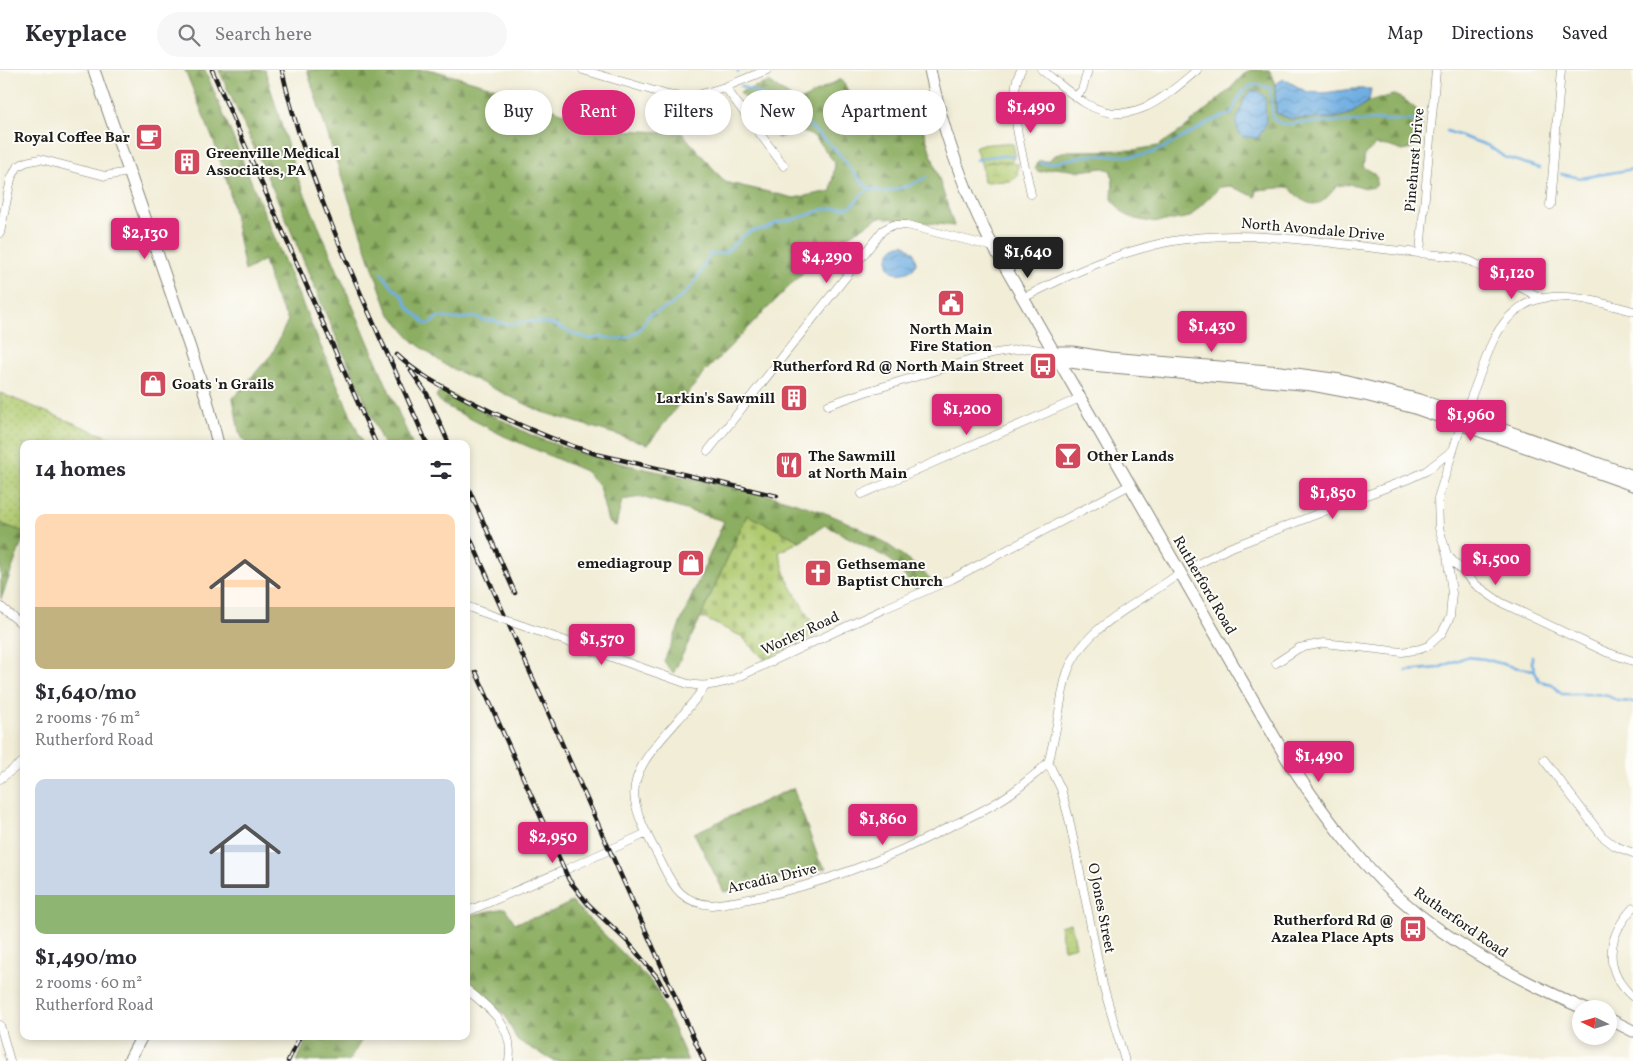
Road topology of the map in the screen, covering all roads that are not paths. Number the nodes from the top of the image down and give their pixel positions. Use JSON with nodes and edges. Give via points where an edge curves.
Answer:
{"nodes":[{"id":1,"x":94,"y":70,"type":"edge"},
{"id":2,"x":583,"y":70,"type":"edge"},
{"id":3,"x":613,"y":70,"type":"edge"},
{"id":4,"x":767,"y":70,"type":"edge"},
{"id":5,"x":930,"y":70,"type":"edge"},
{"id":6,"x":1021,"y":70,"type":"edge"},
{"id":7,"x":1042,"y":70,"type":"edge"},
{"id":8,"x":1088,"y":70,"type":"edge"},
{"id":9,"x":1197,"y":70,"type":"edge"},
{"id":10,"x":1436,"y":70,"type":"edge"},
{"id":11,"x":1561,"y":70,"type":"edge"},
{"id":12,"x":611,"y":79,"type":"junction"},
{"id":13,"x":725,"y":87,"type":"junction"},
{"id":14,"x":1075,"y":97,"type":"junction"},
{"id":15,"x":784,"y":166,"type":"dead end"},
{"id":16,"x":129,"y":172,"type":"junction"},
{"id":17,"x":1031,"y":194,"type":"dead end"},
{"id":18,"x":1550,"y":204,"type":"dead end"},
{"id":19,"x":0,"y":233,"type":"edge"},
{"id":20,"x":994,"y":247,"type":"junction"},
{"id":21,"x":1420,"y":253,"type":"junction"},
{"id":22,"x":1023,"y":298,"type":"junction"},
{"id":23,"x":1541,"y":298,"type":"junction"},
{"id":24,"x":1633,"y":311,"type":"edge"},
{"id":25,"x":1053,"y":352,"type":"junction"},
{"id":26,"x":1080,"y":398,"type":"junction"},
{"id":27,"x":828,"y":406,"type":"dead end"},
{"id":28,"x":1463,"y":420,"type":"junction"},
{"id":29,"x":217,"y":440,"type":"edge"},
{"id":30,"x":1453,"y":450,"type":"junction"},
{"id":31,"x":708,"y":451,"type":"dead end"},
{"id":32,"x":1633,"y":476,"type":"edge"},
{"id":33,"x":1130,"y":485,"type":"junction"},
{"id":34,"x":1633,"y":485,"type":"edge"},
{"id":35,"x":862,"y":494,"type":"dead end"},
{"id":36,"x":1448,"y":555,"type":"junction"},
{"id":37,"x":1196,"y":565,"type":"dead end"},
{"id":38,"x":1181,"y":572,"type":"junction"},
{"id":39,"x":0,"y":606,"type":"edge"},
{"id":40,"x":470,"y":608,"type":"edge"},
{"id":41,"x":20,"y":623,"type":"edge"},
{"id":42,"x":1633,"y":661,"type":"edge"},
{"id":43,"x":1276,"y":663,"type":"dead end"},
{"id":44,"x":705,"y":687,"type":"junction"},
{"id":45,"x":1544,"y":760,"type":"dead end"},
{"id":46,"x":1048,"y":762,"type":"junction"},
{"id":47,"x":20,"y":764,"type":"edge"},
{"id":48,"x":1,"y":777,"type":"edge"},
{"id":49,"x":647,"y":833,"type":"junction"},
{"id":50,"x":1633,"y":853,"type":"edge"},
{"id":51,"x":1633,"y":908,"type":"edge"},
{"id":52,"x":470,"y":910,"type":"edge"},
{"id":53,"x":470,"y":992,"type":"edge"},
{"id":54,"x":1633,"y":997,"type":"edge"},
{"id":55,"x":1572,"y":1003,"type":"edge"},
{"id":56,"x":1618,"y":1024,"type":"edge"},
{"id":57,"x":0,"y":1025,"type":"edge"},
{"id":58,"x":1633,"y":1031,"type":"edge"},
{"id":59,"x":140,"y":1040,"type":"edge"},
{"id":60,"x":10,"y":1061,"type":"edge"},
{"id":61,"x":129,"y":1061,"type":"edge"},
{"id":62,"x":509,"y":1061,"type":"edge"},
{"id":63,"x":1126,"y":1061,"type":"edge"}],
"edges":[{"from":1,"to":16,"type":"street"},
{"from":2,"to":12,"type":"street"},
{"from":3,"to":12,"type":"street"},
{"from":4,"to":13,"type":"street"},
{"from":5,"to":20,"type":"street","name":"Rutherford Road","via":[[958,166],[978,218]]},
{"from":6,"to":17,"type":"street","via":[[1016,80],[1014,104]]},
{"from":7,"to":14,"type":"street"},
{"from":8,"to":14,"type":"street","via":[[1082,90]]},
{"from":9,"to":14,"type":"street","via":[[1154,104],[1130,112],[1105,112]]},
{"from":10,"to":21,"type":"street","name":"Pinehurst Drive"},
{"from":11,"to":18,"type":"street"},
{"from":12,"to":13,"type":"street","via":[[679,98]]},
{"from":13,"to":15,"type":"street"},
{"from":16,"to":19,"type":"street","via":[[105,176],[40,159],[26,162],[17,167],[12,179]]},
{"from":16,"to":29,"type":"street","via":[[189,345]]},
{"from":20,"to":22,"type":"street","name":"Rutherford Road"},
{"from":20,"to":31,"type":"street","via":[[907,225],[893,225],[883,230]]},
{"from":21,"to":22,"type":"street","name":"North Avondale Drive","via":[[1284,238],[1196,238],[1155,245],[1105,260]]},
{"from":21,"to":23,"type":"street","name":"North Avondale Drive","via":[[1470,261]]},
{"from":22,"to":25,"type":"street","name":"Rutherford Road"},
{"from":23,"to":24,"type":"street","via":[[1576,297]]},
{"from":23,"to":28,"type":"street","via":[[1516,311],[1496,334]]},
{"from":25,"to":26,"type":"street","name":"Rutherford Road"},
{"from":25,"to":27,"type":"street","via":[[1027,348],[991,354]]},
{"from":25,"to":28,"type":"street","via":[[1071,362],[1091,365],[1281,377]]},
{"from":26,"to":33,"type":"street","name":"Rutherford Road"},
{"from":26,"to":35,"type":"street"},
{"from":28,"to":30,"type":"street"},
{"from":28,"to":32,"type":"street"},
{"from":28,"to":34,"type":"street"},
{"from":30,"to":36,"type":"street","via":[[1438,498],[1439,528]]},
{"from":30,"to":37,"type":"street","via":[[1411,478],[1229,548]]},
{"from":33,"to":38,"type":"street","name":"Rutherford Road"},
{"from":33,"to":44,"type":"street","name":"Worley Road","via":[[947,581],[732,680]]},
{"from":36,"to":42,"type":"street","via":[[1476,585],[1500,602],[1606,652]]},
{"from":36,"to":43,"type":"street","via":[[1452,593],[1450,617],[1442,633],[1428,646],[1402,652],[1324,643],[1299,648]]},
{"from":38,"to":46,"type":"street","via":[[1121,611],[1082,647],[1066,676]]},
{"from":38,"to":55,"type":"street","name":"Rutherford Road","via":[[1287,759],[1322,810],[1373,871],[1417,913],[1466,948]]},
{"from":39,"to":41,"type":"street"},
{"from":40,"to":44,"type":"street","name":"Worley Road","bridge":true,"via":[[688,684]]},
{"from":44,"to":49,"type":"street","name":"Arcadia Drive","via":[[654,746],[642,766],[634,789],[635,804]]},
{"from":45,"to":50,"type":"street","via":[[1602,836],[1615,846]]},
{"from":46,"to":49,"type":"street","name":"Arcadia Drive","via":[[1004,798],[915,845],[817,883],[728,903],[702,904],[685,897],[672,883]]},
{"from":46,"to":63,"type":"street","name":"O Jones Street","via":[[1061,789],[1103,986]]},
{"from":47,"to":48,"type":"street"},
{"from":49,"to":52,"type":"street"},
{"from":51,"to":54,"type":"street","via":[[1615,935],[1612,955],[1620,982]]},
{"from":53,"to":62,"type":"street","via":[[500,1019],[509,1039]]},
{"from":56,"to":58,"type":"street"},
{"from":57,"to":60,"type":"street"},
{"from":59,"to":61,"type":"street"}]}
